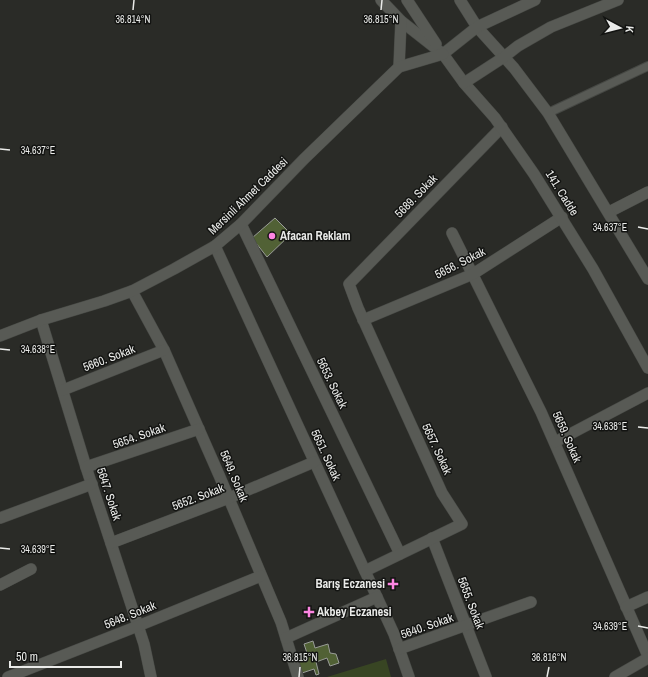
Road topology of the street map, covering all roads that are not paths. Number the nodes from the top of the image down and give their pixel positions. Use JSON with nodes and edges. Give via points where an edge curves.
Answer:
{"nodes":[{"id":1,"x":381,"y":0,"type":"edge"},
{"id":2,"x":407,"y":0,"type":"edge"},
{"id":3,"x":460,"y":0,"type":"edge"},
{"id":4,"x":535,"y":0,"type":"edge"},
{"id":5,"x":618,"y":0,"type":"edge"},
{"id":6,"x":401,"y":21,"type":"junction"},
{"id":7,"x":477,"y":27,"type":"junction"},
{"id":8,"x":442,"y":54,"type":"junction"},
{"id":9,"x":504,"y":58,"type":"junction"},
{"id":10,"x":648,"y":66,"type":"edge"},
{"id":11,"x":400,"y":67,"type":"junction"},
{"id":12,"x":464,"y":83,"type":"junction"},
{"id":13,"x":548,"y":113,"type":"junction"},
{"id":14,"x":502,"y":127,"type":"junction"},
{"id":15,"x":648,"y":192,"type":"edge"},
{"id":16,"x":609,"y":212,"type":"junction"},
{"id":17,"x":562,"y":217,"type":"junction"},
{"id":18,"x":241,"y":224,"type":"junction"},
{"id":19,"x":452,"y":233,"type":"dead end"},
{"id":20,"x":215,"y":246,"type":"junction"},
{"id":21,"x":473,"y":274,"type":"junction"},
{"id":22,"x":648,"y":279,"type":"edge"},
{"id":23,"x":349,"y":284,"type":"joint"},
{"id":24,"x":132,"y":291,"type":"junction"},
{"id":25,"x":41,"y":320,"type":"junction"},
{"id":26,"x":364,"y":320,"type":"junction"},
{"id":27,"x":0,"y":336,"type":"edge"},
{"id":28,"x":164,"y":350,"type":"junction"},
{"id":29,"x":648,"y":368,"type":"edge"},
{"id":30,"x":63,"y":390,"type":"junction"},
{"id":31,"x":648,"y":393,"type":"edge"},
{"id":32,"x":199,"y":429,"type":"junction"},
{"id":33,"x":555,"y":442,"type":"junction"},
{"id":34,"x":314,"y":462,"type":"junction"},
{"id":35,"x":86,"y":467,"type":"junction"},
{"id":36,"x":92,"y":484,"type":"junction"},
{"id":37,"x":229,"y":498,"type":"junction"},
{"id":38,"x":0,"y":518,"type":"edge"},
{"id":39,"x":432,"y":538,"type":"junction"},
{"id":40,"x":111,"y":543,"type":"junction"},
{"id":41,"x":400,"y":554,"type":"junction"},
{"id":42,"x":31,"y":569,"type":"dead end"},
{"id":43,"x":365,"y":570,"type":"junction"},
{"id":44,"x":261,"y":576,"type":"junction"},
{"id":45,"x":0,"y":585,"type":"edge"},
{"id":46,"x":377,"y":597,"type":"junction"},
{"id":47,"x":648,"y":597,"type":"edge"},
{"id":48,"x":531,"y":602,"type":"dead end"},
{"id":49,"x":626,"y":607,"type":"junction"},
{"id":50,"x":138,"y":626,"type":"junction"},
{"id":51,"x":466,"y":626,"type":"junction"},
{"id":52,"x":286,"y":638,"type":"junction"},
{"id":53,"x":399,"y":649,"type":"junction"},
{"id":54,"x":648,"y":657,"type":"edge"},
{"id":55,"x":8,"y":677,"type":"edge"},
{"id":56,"x":151,"y":677,"type":"edge"},
{"id":57,"x":298,"y":677,"type":"edge"},
{"id":58,"x":409,"y":677,"type":"edge"},
{"id":59,"x":486,"y":677,"type":"edge"},
{"id":60,"x":615,"y":677,"type":"edge"}],
"edges":[{"from":1,"to":6,"type":"street"},
{"from":2,"to":8,"type":"street"},
{"from":3,"to":7,"type":"street"},
{"from":4,"to":7,"type":"street"},
{"from":5,"to":9,"type":"street","via":[[552,27],[518,46]]},
{"from":6,"to":8,"type":"street"},
{"from":6,"to":11,"type":"street"},
{"from":7,"to":8,"type":"street"},
{"from":7,"to":9,"type":"street"},
{"from":8,"to":11,"type":"street","name":"Mersinli Ahmet Caddesi"},
{"from":8,"to":12,"type":"street","name":"141. Cadde"},
{"from":9,"to":12,"type":"street"},
{"from":9,"to":13,"type":"street"},
{"from":10,"to":13,"type":"lane"},
{"from":11,"to":18,"type":"street","name":"Mersinli Ahmet Caddesi"},
{"from":12,"to":14,"type":"street","name":"141. Cadde"},
{"from":13,"to":16,"type":"street"},
{"from":14,"to":17,"type":"street","name":"141. Cadde"},
{"from":14,"to":23,"type":"street","name":"5689. Sokak"},
{"from":15,"to":16,"type":"street"},
{"from":16,"to":22,"type":"street"},
{"from":17,"to":21,"type":"street","name":"5656. Sokak"},
{"from":17,"to":29,"type":"street","name":"141. Cadde"},
{"from":18,"to":20,"type":"street","name":"Mersinli Ahmet Caddesi"},
{"from":18,"to":41,"type":"street","name":"5653. Sokak"},
{"from":19,"to":21,"type":"street","name":"5659. Sokak"},
{"from":20,"to":24,"type":"street","name":"Mersinli Ahmet Caddesi"},
{"from":20,"to":34,"type":"street","name":"5651. Sokak"},
{"from":21,"to":26,"type":"street","name":"5656. Sokak"},
{"from":21,"to":33,"type":"street","name":"5659. Sokak"},
{"from":23,"to":26,"type":"street","name":"5657. Sokak"},
{"from":24,"to":25,"type":"street","name":"Mersinli Ahmet Caddesi"},
{"from":24,"to":28,"type":"street","name":"5649. Sokak"},
{"from":25,"to":27,"type":"street","name":"Mersinli Ahmet Caddesi"},
{"from":25,"to":30,"type":"street","name":"5647. Sokak"},
{"from":26,"to":39,"type":"street","name":"5657. Sokak","via":[[442,493],[462,524]]},
{"from":28,"to":30,"type":"street","name":"5660. Sokak"},
{"from":28,"to":32,"type":"street","name":"5649. Sokak"},
{"from":30,"to":35,"type":"street","name":"5647. Sokak"},
{"from":31,"to":33,"type":"street"},
{"from":32,"to":35,"type":"street","name":"5654. Sokak"},
{"from":32,"to":37,"type":"street","name":"5649. Sokak"},
{"from":33,"to":49,"type":"street","name":"5659. Sokak"},
{"from":34,"to":37,"type":"street","name":"5652. Sokak"},
{"from":34,"to":43,"type":"street","name":"5651. Sokak"},
{"from":35,"to":36,"type":"street","name":"5647. Sokak"},
{"from":36,"to":38,"type":"street"},
{"from":36,"to":40,"type":"street","name":"5647. Sokak"},
{"from":37,"to":40,"type":"street","name":"5652. Sokak"},
{"from":37,"to":44,"type":"street","name":"5649. Sokak"},
{"from":39,"to":41,"type":"street","name":"5657. Sokak"},
{"from":39,"to":51,"type":"street","name":"5655. Sokak"},
{"from":40,"to":50,"type":"street","name":"5647. Sokak"},
{"from":41,"to":43,"type":"street","name":"5657. Sokak"},
{"from":42,"to":45,"type":"street"},
{"from":43,"to":46,"type":"street","name":"5651. Sokak"},
{"from":44,"to":50,"type":"street","name":"5648. Sokak"},
{"from":44,"to":52,"type":"street","name":"5649. Sokak"},
{"from":46,"to":52,"type":"street"},
{"from":46,"to":53,"type":"street","name":"5651. Sokak"},
{"from":47,"to":49,"type":"street"},
{"from":48,"to":51,"type":"street","name":"5640. Sokak"},
{"from":49,"to":54,"type":"street","name":"5659. Sokak"},
{"from":50,"to":55,"type":"street","name":"5648. Sokak"},
{"from":50,"to":56,"type":"street","name":"5647. Sokak"},
{"from":51,"to":53,"type":"street","name":"5640. Sokak"},
{"from":51,"to":59,"type":"street","name":"5655. Sokak"},
{"from":52,"to":57,"type":"street","name":"5649. Sokak"},
{"from":53,"to":58,"type":"street","name":"5651. Sokak"},
{"from":54,"to":60,"type":"street"}]}
